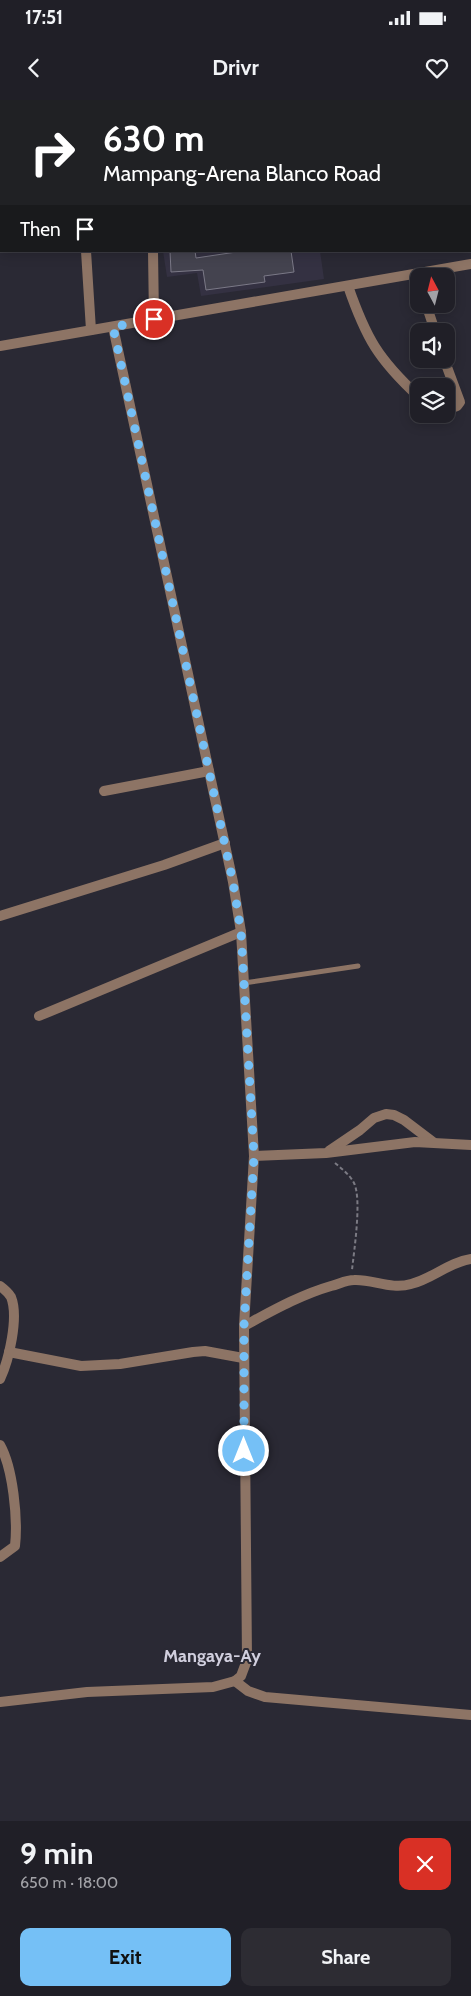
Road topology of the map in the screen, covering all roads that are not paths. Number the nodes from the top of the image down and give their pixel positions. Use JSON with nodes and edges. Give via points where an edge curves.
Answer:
{"nodes":[{"id":1,"x":86,"y":252,"type":"edge"},
{"id":2,"x":153,"y":252,"type":"edge"},
{"id":3,"x":471,"y":264,"type":"edge"},
{"id":4,"x":452,"y":268,"type":"edge"},
{"id":5,"x":410,"y":276,"type":"edge"},
{"id":6,"x":348,"y":286,"type":"junction"},
{"id":7,"x":154,"y":319,"type":"junction"},
{"id":8,"x":113,"y":327,"type":"junction"},
{"id":9,"x":91,"y":330,"type":"junction"},
{"id":10,"x":0,"y":346,"type":"edge"},
{"id":11,"x":455,"y":386,"type":"edge"},
{"id":12,"x":410,"y":389,"type":"edge"},
{"id":13,"x":455,"y":407,"type":"edge"},
{"id":14,"x":209,"y":771,"type":"junction"},
{"id":15,"x":104,"y":791,"type":"dead end"},
{"id":16,"x":225,"y":843,"type":"junction"},
{"id":17,"x":0,"y":916,"type":"edge"},
{"id":18,"x":241,"y":932,"type":"junction"},
{"id":19,"x":358,"y":966,"type":"dead end"},
{"id":20,"x":244,"y":983,"type":"junction"},
{"id":21,"x":39,"y":1016,"type":"dead end"},
{"id":22,"x":435,"y":1143,"type":"junction"},
{"id":23,"x":471,"y":1145,"type":"edge"},
{"id":24,"x":326,"y":1153,"type":"junction"},
{"id":25,"x":254,"y":1156,"type":"junction"},
{"id":26,"x":471,"y":1259,"type":"edge"},
{"id":27,"x":0,"y":1286,"type":"edge"},
{"id":28,"x":244,"y":1326,"type":"junction"},
{"id":29,"x":9,"y":1352,"type":"junction"},
{"id":30,"x":244,"y":1358,"type":"junction"},
{"id":31,"x":0,"y":1378,"type":"edge"},
{"id":32,"x":0,"y":1445,"type":"edge"},
{"id":33,"x":0,"y":1557,"type":"edge"},
{"id":34,"x":235,"y":1681,"type":"junction"},
{"id":35,"x":0,"y":1702,"type":"edge"},
{"id":36,"x":471,"y":1716,"type":"edge"}],
"edges":[{"from":1,"to":9,"type":"street"},
{"from":2,"to":7,"type":"street"},
{"from":3,"to":4,"type":"street"},
{"from":5,"to":6,"type":"street"},
{"from":6,"to":7,"type":"street"},
{"from":6,"to":12,"type":"street","via":[[358,317],[378,355]]},
{"from":7,"to":8,"type":"street"},
{"from":8,"to":9,"type":"street"},
{"from":8,"to":14,"type":"street"},
{"from":9,"to":10,"type":"street"},
{"from":11,"to":13,"type":"street","via":[[460,399]]},
{"from":14,"to":15,"type":"street"},
{"from":14,"to":16,"type":"street"},
{"from":16,"to":17,"type":"street"},
{"from":16,"to":18,"type":"street"},
{"from":18,"to":20,"type":"street"},
{"from":18,"to":21,"type":"street"},
{"from":19,"to":20,"type":"lane"},
{"from":20,"to":25,"type":"street"},
{"from":22,"to":23,"type":"street"},
{"from":22,"to":24,"type":"street","via":[[395,1144]]},
{"from":22,"to":24,"type":"street","via":[[404,1120],[386,1114],[374,1118]]},
{"from":24,"to":25,"type":"street"},
{"from":25,"to":28,"type":"street"},
{"from":26,"to":28,"type":"street","via":[[407,1285],[351,1280],[288,1302]]},
{"from":27,"to":29,"type":"street","via":[[12,1299],[14,1313]]},
{"from":28,"to":30,"type":"street"},
{"from":29,"to":30,"type":"street","via":[[82,1366],[120,1364],[205,1351]]},
{"from":29,"to":31,"type":"street"},
{"from":30,"to":34,"type":"street","via":[[247,1660],[241,1676]]},
{"from":32,"to":33,"type":"street","via":[[9,1466],[16,1530],[15,1546]]},
{"from":34,"to":35,"type":"street","via":[[202,1689],[87,1692]]},
{"from":34,"to":36,"type":"street","via":[[265,1698]]}]}
